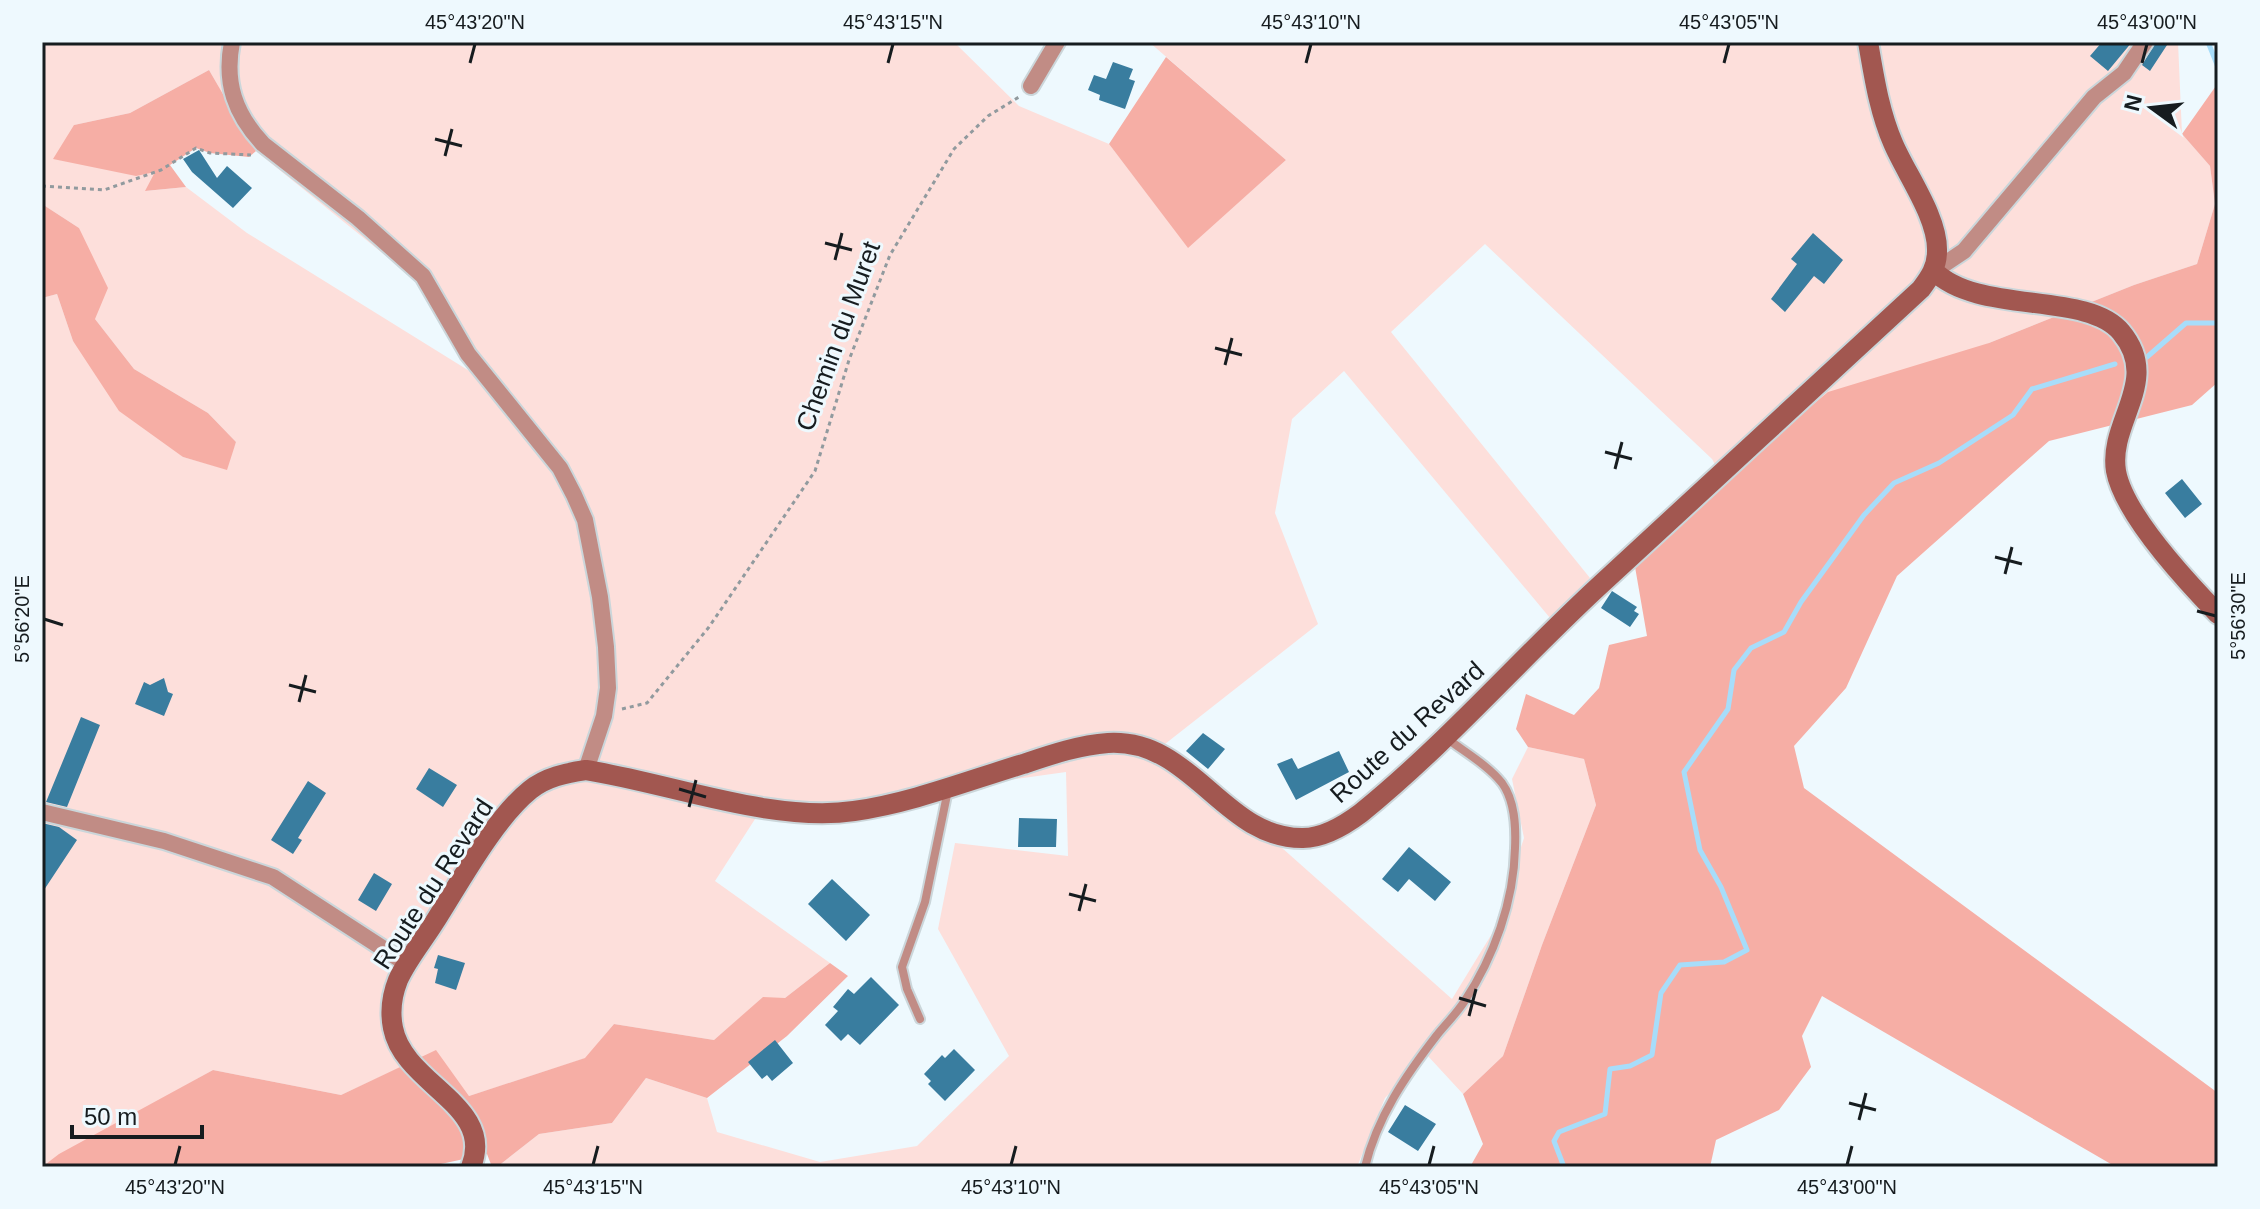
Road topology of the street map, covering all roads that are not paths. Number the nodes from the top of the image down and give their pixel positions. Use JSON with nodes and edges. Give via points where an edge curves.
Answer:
{"nodes":[{"id":1,"x":232,"y":42,"type":"edge"},
{"id":2,"x":1057,"y":42,"type":"edge"},
{"id":3,"x":1868,"y":42,"type":"edge"},
{"id":4,"x":2145,"y":42,"type":"edge"},
{"id":5,"x":1031,"y":86,"type":"road end"},
{"id":6,"x":1934,"y":271,"type":"junction"},
{"id":7,"x":2218,"y":614,"type":"edge"},
{"id":8,"x":1444,"y":737,"type":"junction"},
{"id":9,"x":586,"y":770,"type":"junction"},
{"id":10,"x":949,"y":786,"type":"junction"},
{"id":11,"x":42,"y":812,"type":"edge"},
{"id":12,"x":407,"y":964,"type":"junction"},
{"id":13,"x":920,"y":1019,"type":"dead end"},
{"id":14,"x":471,"y":1167,"type":"edge"},
{"id":15,"x":1365,"y":1167,"type":"edge"}],
"edges":[{"from":1,"to":9,"type":"street","via":[[228,70],[235,104],[250,130],[423,276],[468,354],[560,468],[585,520],[600,597],[608,688]]},
{"from":2,"to":5,"type":"street"},
{"from":3,"to":6,"type":"main road","via":[[1892,142],[1933,228],[1938,249]]},
{"from":4,"to":6,"type":"street","via":[[2124,73],[2094,97],[1964,251]]},
{"from":6,"to":7,"type":"main road","via":[[1965,292],[2082,313],[2121,331],[2139,365],[2117,449],[2122,488],[2168,559]]},
{"from":6,"to":8,"type":"main road","name":"Route du Revard","via":[[1921,289],[1595,589]]},
{"from":8,"to":10,"type":"main road","name":"Route du Revard","via":[[1359,814],[1337,828],[1303,838],[1263,829],[1243,818],[1183,767],[1142,746],[1105,743],[1074,749]]},
{"from":8,"to":15,"type":"lane","via":[[1502,784],[1513,808],[1515,861],[1499,929],[1482,970],[1397,1091],[1380,1121]]},
{"from":9,"to":10,"type":"main road","name":"Route du Revard","via":[[784,811],[823,813],[852,812]]},
{"from":9,"to":12,"type":"main road","name":"Route du Revard","via":[[546,780],[517,802]]},
{"from":10,"to":13,"type":"lane","via":[[925,902],[902,967]]},
{"from":11,"to":12,"type":"street","via":[[164,841],[273,877]]},
{"from":12,"to":14,"type":"main road","name":"Route du Revard","via":[[391,1013],[397,1044],[472,1124],[476,1147]]}]}
